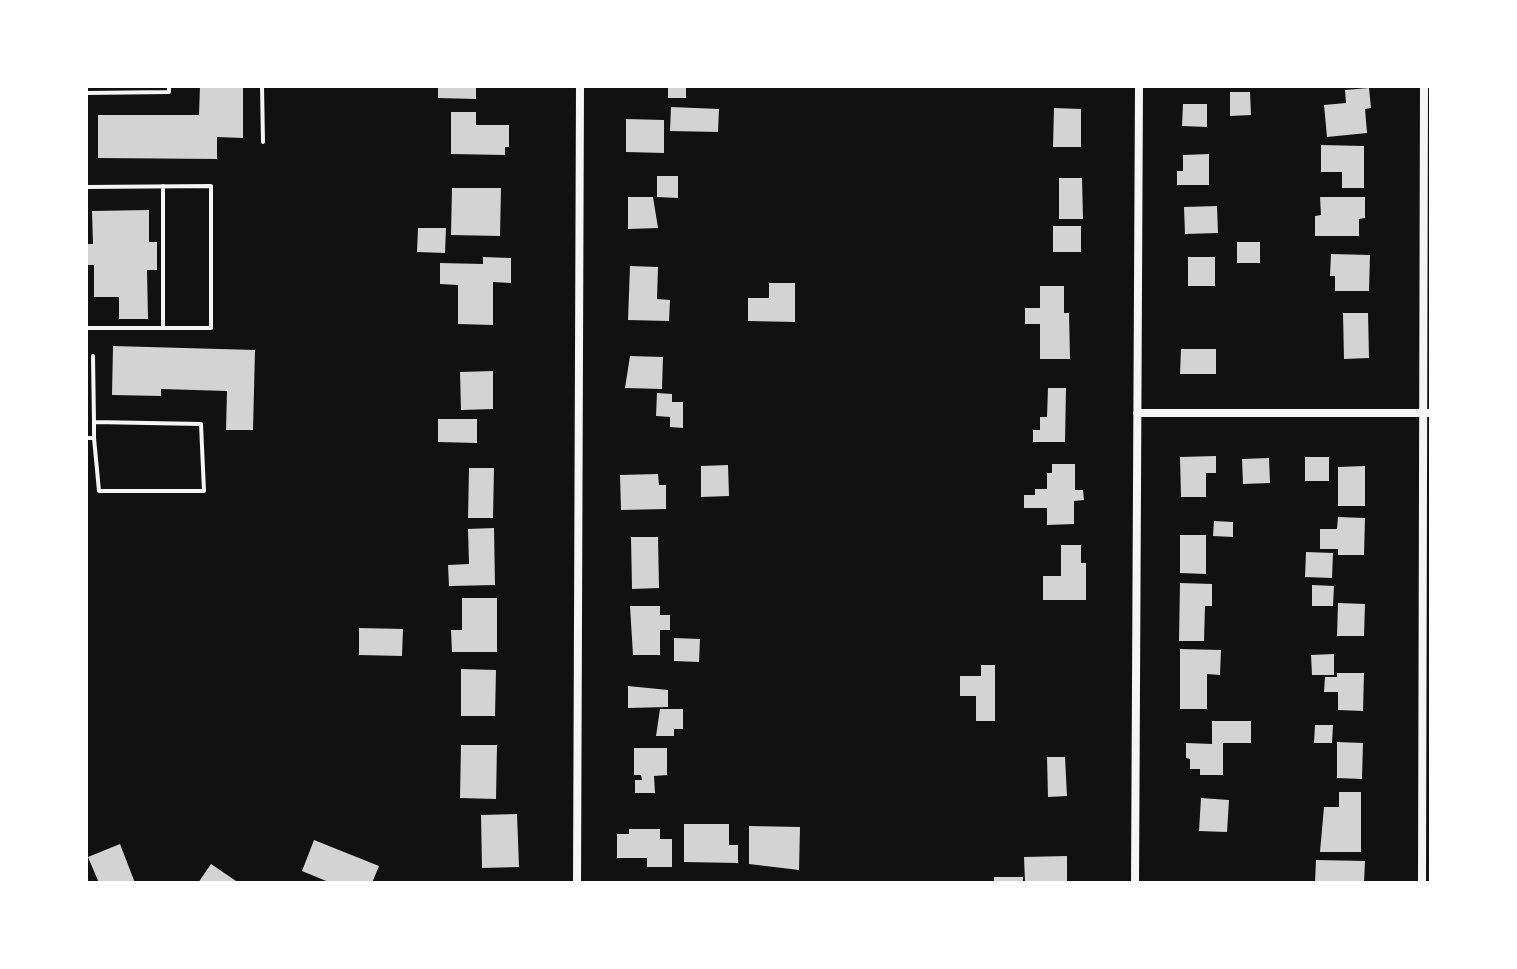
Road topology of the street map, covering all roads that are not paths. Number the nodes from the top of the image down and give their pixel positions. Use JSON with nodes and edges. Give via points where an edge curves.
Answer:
{"nodes":[{"id":1,"x":169,"y":86,"type":"edge"},
{"id":2,"x":262,"y":86,"type":"edge"},
{"id":3,"x":580,"y":86,"type":"edge"},
{"id":4,"x":1139,"y":86,"type":"edge"},
{"id":5,"x":1424,"y":86,"type":"edge"},
{"id":6,"x":86,"y":93,"type":"edge"},
{"id":7,"x":263,"y":142,"type":"dead end"},
{"id":8,"x":163,"y":186,"type":"junction"},
{"id":9,"x":86,"y":187,"type":"edge"},
{"id":10,"x":86,"y":328,"type":"edge"},
{"id":11,"x":163,"y":328,"type":"junction"},
{"id":12,"x":93,"y":356,"type":"dead end"},
{"id":13,"x":1137,"y":413,"type":"junction"},
{"id":14,"x":1426,"y":413,"type":"edge"},
{"id":15,"x":94,"y":422,"type":"junction"},
{"id":16,"x":86,"y":438,"type":"edge"},
{"id":17,"x":94,"y":438,"type":"junction"},
{"id":18,"x":577,"y":883,"type":"edge"},
{"id":19,"x":1135,"y":883,"type":"edge"},
{"id":20,"x":1422,"y":883,"type":"edge"}],
"edges":[{"from":1,"to":6,"type":"lane","via":[[169,92]]},
{"from":2,"to":7,"type":"lane"},
{"from":3,"to":18,"type":"street"},
{"from":4,"to":13,"type":"street"},
{"from":5,"to":14,"type":"street"},
{"from":8,"to":9,"type":"lane"},
{"from":8,"to":11,"type":"lane"},
{"from":8,"to":11,"type":"lane","via":[[211,186],[211,328]]},
{"from":10,"to":11,"type":"lane"},
{"from":12,"to":15,"type":"lane"},
{"from":13,"to":14,"type":"street"},
{"from":13,"to":19,"type":"street"},
{"from":14,"to":20,"type":"street"},
{"from":15,"to":17,"type":"lane"},
{"from":15,"to":17,"type":"lane","via":[[201,424],[204,491],[99,491]]},
{"from":16,"to":17,"type":"lane"}]}
